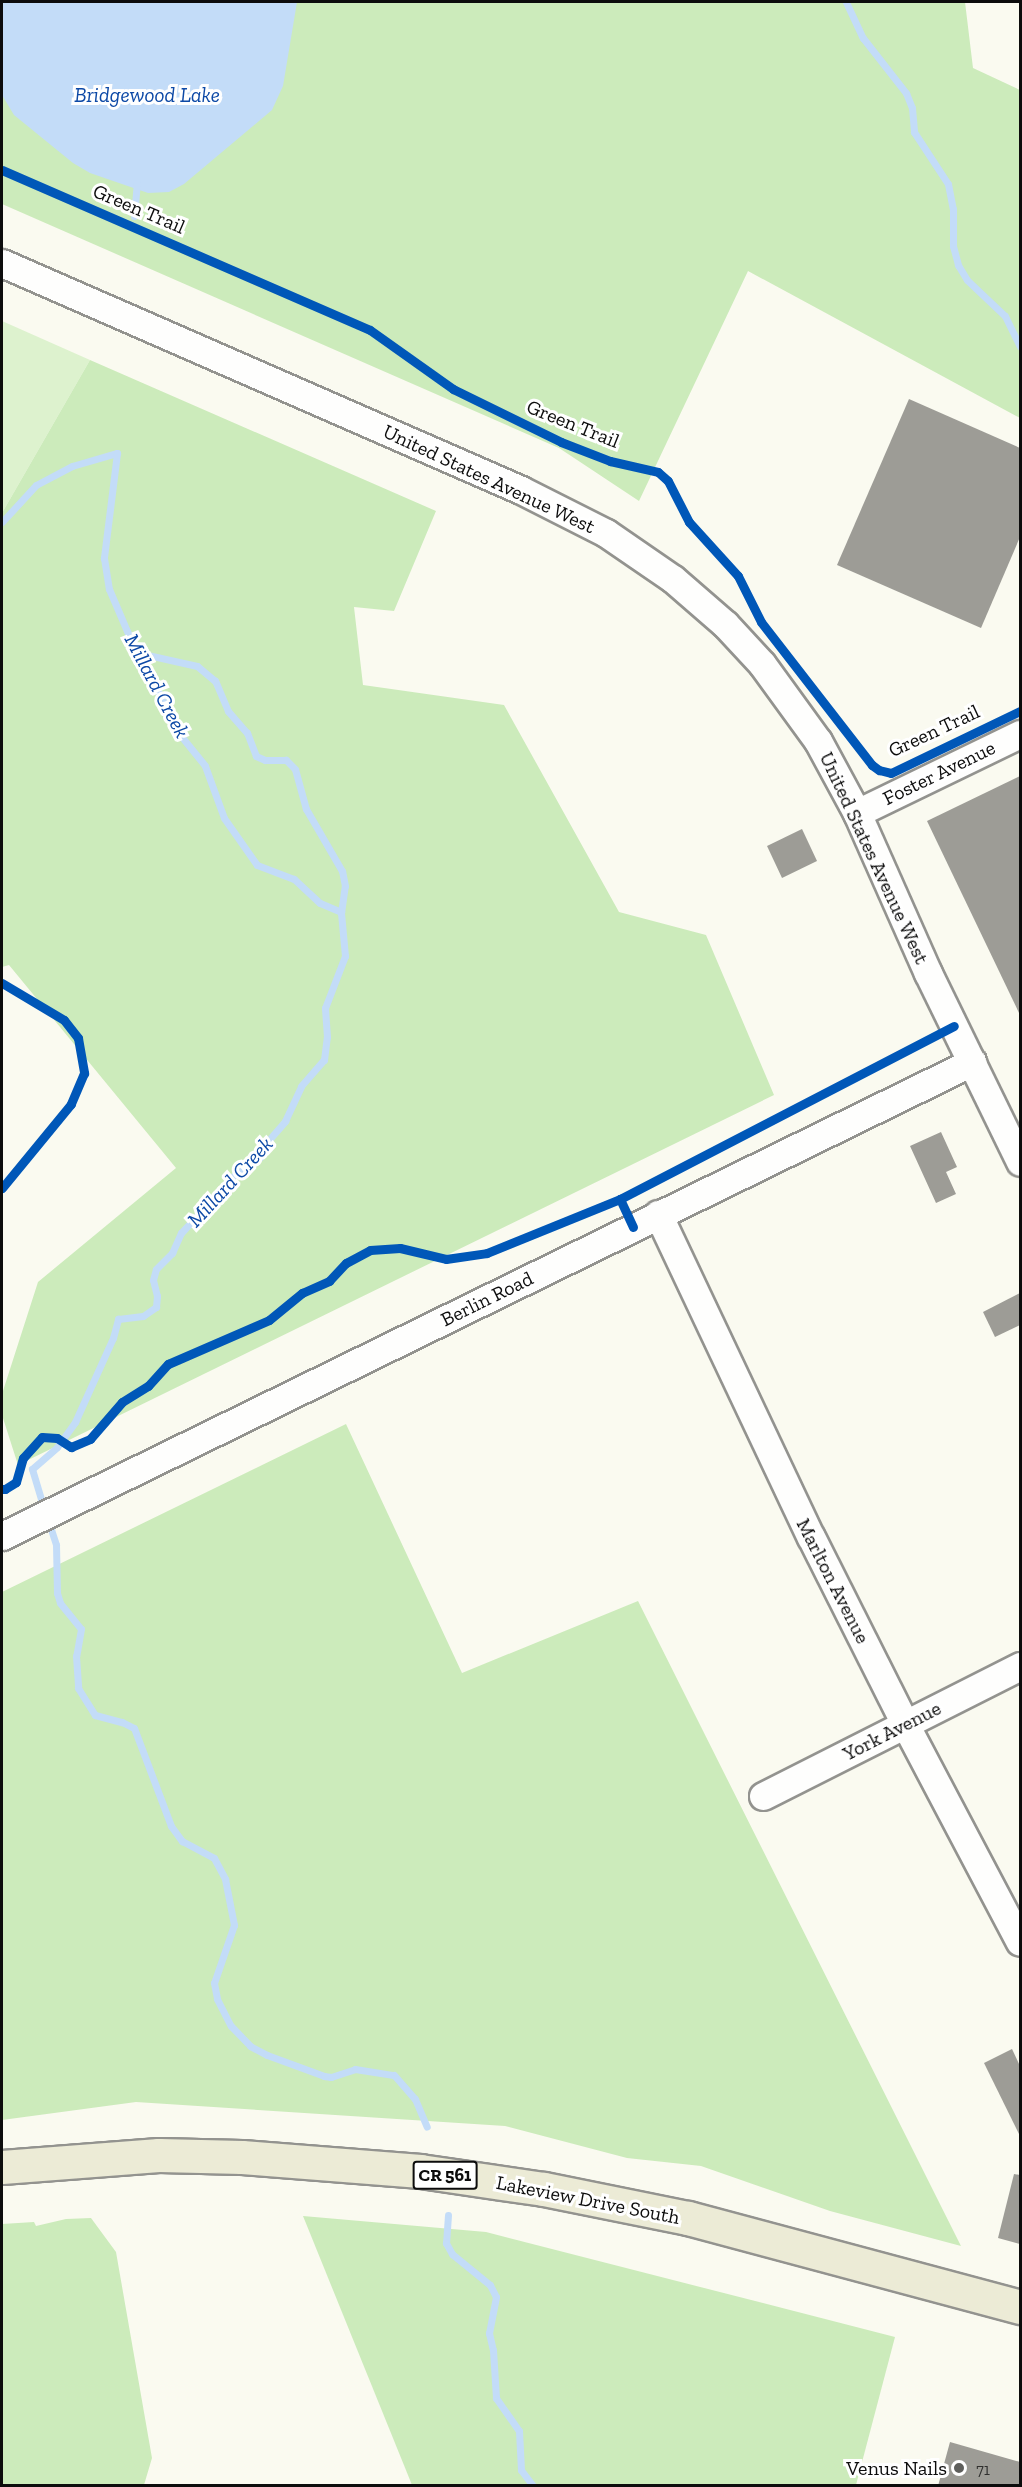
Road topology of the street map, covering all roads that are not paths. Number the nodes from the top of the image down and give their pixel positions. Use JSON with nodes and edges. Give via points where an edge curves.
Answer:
{"nodes":[{"id":1,"x":2,"y":263,"type":"edge"},
{"id":2,"x":1020,"y":734,"type":"edge"},
{"id":3,"x":856,"y":813,"type":"junction"},
{"id":4,"x":972,"y":1062,"type":"junction"},
{"id":5,"x":1020,"y":1162,"type":"edge"},
{"id":6,"x":658,"y":1214,"type":"junction"},
{"id":7,"x":2,"y":1536,"type":"edge"},
{"id":8,"x":1020,"y":1666,"type":"edge"},
{"id":9,"x":905,"y":1724,"type":"junction"},
{"id":10,"x":763,"y":1796,"type":"dead end"},
{"id":11,"x":1020,"y":1942,"type":"edge"},
{"id":12,"x":2,"y":2167,"type":"edge"},
{"id":13,"x":1020,"y":2307,"type":"edge"}],
"edges":[{"from":1,"to":3,"type":"street","name":"United States Avenue West","via":[[521,490],[606,533],[673,579],[762,664],[818,741]]},
{"from":2,"to":3,"type":"street","name":"Foster Avenue"},
{"from":3,"to":4,"type":"street","name":"United States Avenue West"},
{"from":4,"to":5,"type":"street","name":"United States Avenue West"},
{"from":4,"to":6,"type":"street","name":"Berlin Road"},
{"from":6,"to":7,"type":"street","name":"Berlin Road"},
{"from":6,"to":9,"type":"street","name":"Marlton Avenue","via":[[810,1537]]},
{"from":8,"to":9,"type":"street","name":"York Avenue"},
{"from":9,"to":10,"type":"street","name":"York Avenue"},
{"from":9,"to":11,"type":"street","name":"Marlton Avenue"},
{"from":12,"to":13,"type":"main road","name":"Lakeview Drive South","number":"CR 561","via":[[159,2155],[242,2157],[420,2171],[544,2189],[688,2218]]}]}
